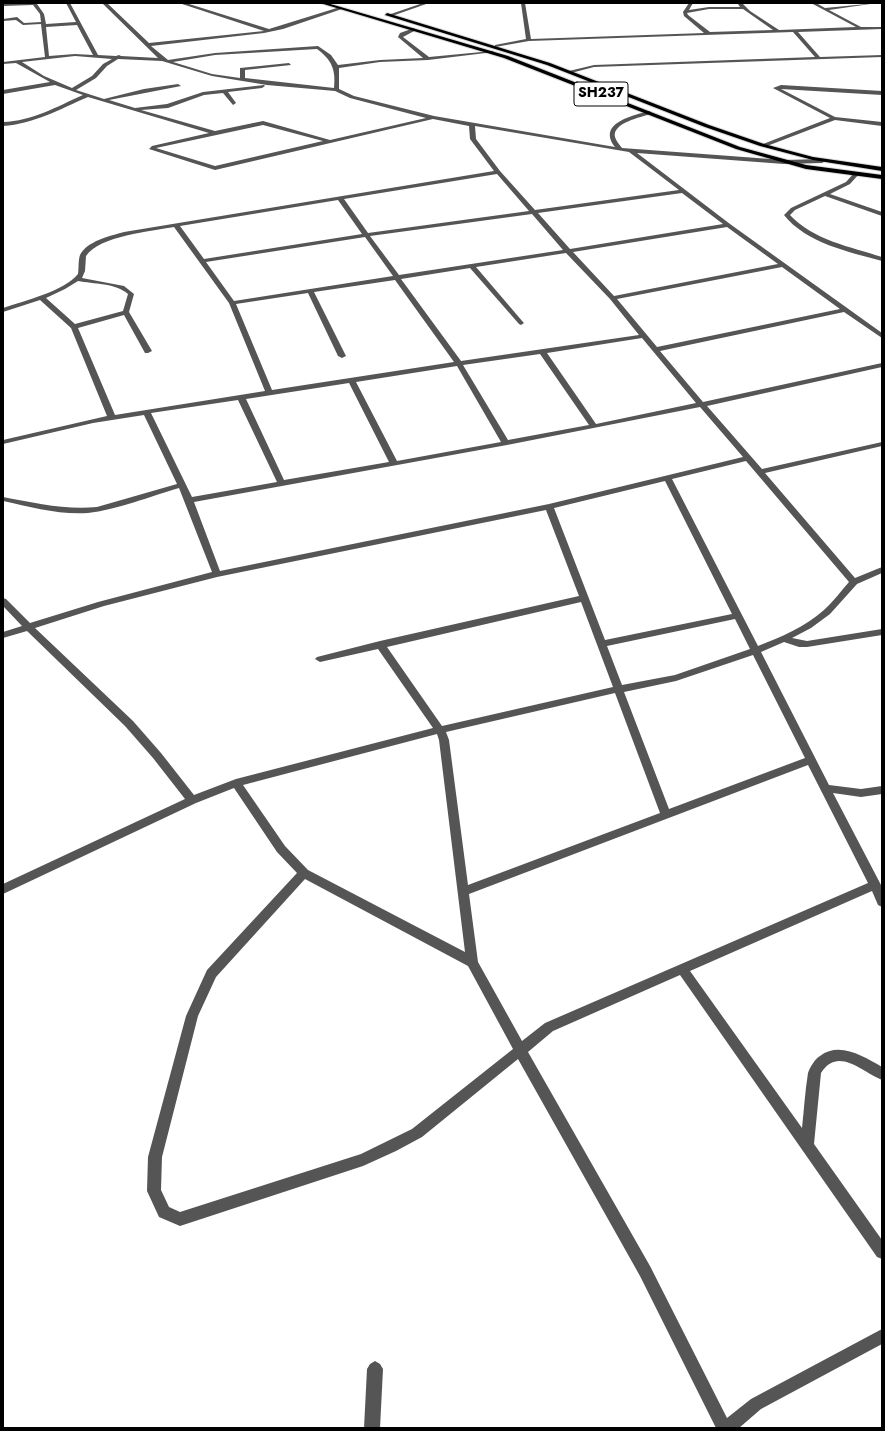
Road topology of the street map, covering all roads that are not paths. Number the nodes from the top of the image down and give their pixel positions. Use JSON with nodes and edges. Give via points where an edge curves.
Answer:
{"nodes":[{"id":1,"x":34,"y":3,"type":"edge"},
{"id":2,"x":39,"y":3,"type":"edge"},
{"id":3,"x":68,"y":3,"type":"edge"},
{"id":4,"x":104,"y":3,"type":"edge"},
{"id":5,"x":181,"y":3,"type":"edge"},
{"id":6,"x":322,"y":3,"type":"edge"},
{"id":7,"x":427,"y":3,"type":"edge"},
{"id":8,"x":523,"y":3,"type":"edge"},
{"id":9,"x":691,"y":3,"type":"edge"},
{"id":10,"x":739,"y":3,"type":"edge"},
{"id":11,"x":813,"y":3,"type":"edge"},
{"id":12,"x":875,"y":3,"type":"edge"},
{"id":13,"x":3,"y":5,"type":"edge"},
{"id":14,"x":340,"y":8,"type":"junction"},
{"id":15,"x":744,"y":8,"type":"junction"},
{"id":16,"x":824,"y":9,"type":"junction"},
{"id":17,"x":686,"y":12,"type":"junction"},
{"id":18,"x":383,"y":13,"type":"dead end"},
{"id":19,"x":390,"y":15,"type":"junction"},
{"id":20,"x":3,"y":20,"type":"edge"},
{"id":21,"x":21,"y":23,"type":"junction"},
{"id":22,"x":79,"y":23,"type":"junction"},
{"id":23,"x":3,"y":24,"type":"edge"},
{"id":24,"x":43,"y":25,"type":"junction"},
{"id":25,"x":861,"y":28,"type":"junction"},
{"id":26,"x":882,"y":28,"type":"edge"},
{"id":27,"x":414,"y":29,"type":"junction"},
{"id":28,"x":793,"y":30,"type":"junction"},
{"id":29,"x":270,"y":31,"type":"junction"},
{"id":30,"x":777,"y":31,"type":"junction"},
{"id":31,"x":709,"y":34,"type":"junction"},
{"id":32,"x":529,"y":40,"type":"junction"},
{"id":33,"x":147,"y":45,"type":"junction"},
{"id":34,"x":497,"y":46,"type":"junction"},
{"id":35,"x":492,"y":52,"type":"junction"},
{"id":36,"x":96,"y":55,"type":"junction"},
{"id":37,"x":119,"y":56,"type":"junction"},
{"id":38,"x":882,"y":56,"type":"edge"},
{"id":39,"x":47,"y":57,"type":"junction"},
{"id":40,"x":819,"y":58,"type":"junction"},
{"id":41,"x":428,"y":59,"type":"junction"},
{"id":42,"x":166,"y":60,"type":"junction"},
{"id":43,"x":16,"y":61,"type":"junction"},
{"id":44,"x":3,"y":63,"type":"edge"},
{"id":45,"x":289,"y":64,"type":"dead end"},
{"id":46,"x":337,"y":67,"type":"junction"},
{"id":47,"x":571,"y":72,"type":"junction"},
{"id":48,"x":243,"y":80,"type":"junction"},
{"id":49,"x":57,"y":83,"type":"junction"},
{"id":50,"x":280,"y":84,"type":"junction"},
{"id":51,"x":178,"y":86,"type":"dead end"},
{"id":52,"x":72,"y":90,"type":"junction"},
{"id":53,"x":336,"y":90,"type":"junction"},
{"id":54,"x":224,"y":91,"type":"junction"},
{"id":55,"x":3,"y":92,"type":"edge"},
{"id":56,"x":882,"y":93,"type":"edge"},
{"id":57,"x":87,"y":94,"type":"junction"},
{"id":58,"x":104,"y":100,"type":"junction"},
{"id":59,"x":233,"y":103,"type":"dead end"},
{"id":60,"x":130,"y":109,"type":"junction"},
{"id":61,"x":649,"y":113,"type":"junction"},
{"id":62,"x":434,"y":118,"type":"junction"},
{"id":63,"x":834,"y":118,"type":"junction"},
{"id":64,"x":3,"y":124,"type":"edge"},
{"id":65,"x":472,"y":124,"type":"junction"},
{"id":66,"x":882,"y":124,"type":"edge"},
{"id":67,"x":215,"y":133,"type":"junction"},
{"id":68,"x":330,"y":142,"type":"junction"},
{"id":69,"x":765,"y":145,"type":"junction"},
{"id":70,"x":619,"y":148,"type":"junction"},
{"id":71,"x":631,"y":151,"type":"junction"},
{"id":72,"x":822,"y":161,"type":"junction"},
{"id":73,"x":784,"y":162,"type":"junction"},
{"id":74,"x":882,"y":169,"type":"edge"},
{"id":75,"x":498,"y":172,"type":"junction"},
{"id":76,"x":856,"y":174,"type":"junction"},
{"id":77,"x":882,"y":177,"type":"edge"},
{"id":78,"x":685,"y":191,"type":"junction"},
{"id":79,"x":824,"y":194,"type":"junction"},
{"id":80,"x":339,"y":197,"type":"junction"},
{"id":81,"x":533,"y":212,"type":"junction"},
{"id":82,"x":882,"y":214,"type":"edge"},
{"id":83,"x":176,"y":225,"type":"junction"},
{"id":84,"x":728,"y":225,"type":"junction"},
{"id":85,"x":367,"y":235,"type":"junction"},
{"id":86,"x":568,"y":251,"type":"junction"},
{"id":87,"x":882,"y":259,"type":"edge"},
{"id":88,"x":202,"y":261,"type":"junction"},
{"id":89,"x":782,"y":264,"type":"junction"},
{"id":90,"x":472,"y":266,"type":"junction"},
{"id":91,"x":397,"y":277,"type":"junction"},
{"id":92,"x":78,"y":279,"type":"junction"},
{"id":93,"x":310,"y":291,"type":"junction"},
{"id":94,"x":41,"y":296,"type":"junction"},
{"id":95,"x":612,"y":298,"type":"junction"},
{"id":96,"x":232,"y":303,"type":"junction"},
{"id":97,"x":3,"y":310,"type":"edge"},
{"id":98,"x":845,"y":310,"type":"junction"},
{"id":99,"x":126,"y":312,"type":"junction"},
{"id":100,"x":521,"y":323,"type":"dead end"},
{"id":101,"x":74,"y":328,"type":"junction"},
{"id":102,"x":643,"y":336,"type":"junction"},
{"id":103,"x":882,"y":336,"type":"edge"},
{"id":104,"x":655,"y":350,"type":"junction"},
{"id":105,"x":148,"y":351,"type":"dead end"},
{"id":106,"x":542,"y":351,"type":"junction"},
{"id":107,"x":342,"y":356,"type":"dead end"},
{"id":108,"x":459,"y":364,"type":"junction"},
{"id":109,"x":882,"y":365,"type":"edge"},
{"id":110,"x":351,"y":380,"type":"junction"},
{"id":111,"x":269,"y":392,"type":"junction"},
{"id":112,"x":241,"y":397,"type":"junction"},
{"id":113,"x":702,"y":405,"type":"junction"},
{"id":114,"x":147,"y":412,"type":"junction"},
{"id":115,"x":112,"y":418,"type":"junction"},
{"id":116,"x":594,"y":426,"type":"junction"},
{"id":117,"x":3,"y":442,"type":"edge"},
{"id":118,"x":506,"y":443,"type":"junction"},
{"id":119,"x":882,"y":444,"type":"edge"},
{"id":120,"x":748,"y":458,"type":"junction"},
{"id":121,"x":394,"y":463,"type":"junction"},
{"id":122,"x":761,"y":472,"type":"junction"},
{"id":123,"x":667,"y":478,"type":"junction"},
{"id":124,"x":281,"y":482,"type":"junction"},
{"id":125,"x":181,"y":485,"type":"junction"},
{"id":126,"x":3,"y":499,"type":"edge"},
{"id":127,"x":189,"y":500,"type":"junction"},
{"id":128,"x":549,"y":507,"type":"junction"},
{"id":129,"x":882,"y":570,"type":"edge"},
{"id":130,"x":217,"y":574,"type":"junction"},
{"id":131,"x":854,"y":582,"type":"junction"},
{"id":132,"x":584,"y":598,"type":"junction"},
{"id":133,"x":3,"y":601,"type":"edge"},
{"id":134,"x":737,"y":616,"type":"junction"},
{"id":135,"x":27,"y":628,"type":"junction"},
{"id":136,"x":882,"y":632,"type":"edge"},
{"id":137,"x":3,"y":635,"type":"edge"},
{"id":138,"x":784,"y":639,"type":"junction"},
{"id":139,"x":380,"y":644,"type":"junction"},
{"id":140,"x":602,"y":644,"type":"junction"},
{"id":141,"x":755,"y":651,"type":"junction"},
{"id":142,"x":320,"y":659,"type":"dead end"},
{"id":143,"x":619,"y":690,"type":"junction"},
{"id":144,"x":440,"y":730,"type":"junction"},
{"id":145,"x":811,"y":760,"type":"junction"},
{"id":146,"x":236,"y":783,"type":"junction"},
{"id":147,"x":825,"y":788,"type":"junction"},
{"id":148,"x":882,"y":790,"type":"edge"},
{"id":149,"x":192,"y":800,"type":"junction"},
{"id":150,"x":666,"y":814,"type":"junction"},
{"id":151,"x":304,"y":873,"type":"junction"},
{"id":152,"x":875,"y":885,"type":"junction"},
{"id":153,"x":3,"y":889,"type":"edge"},
{"id":154,"x":464,"y":891,"type":"junction"},
{"id":155,"x":882,"y":902,"type":"edge"},
{"id":156,"x":472,"y":962,"type":"junction"},
{"id":157,"x":682,"y":969,"type":"junction"},
{"id":158,"x":520,"y":1049,"type":"junction"},
{"id":159,"x":882,"y":1074,"type":"edge"},
{"id":160,"x":807,"y":1145,"type":"junction"},
{"id":161,"x":882,"y":1252,"type":"edge"},
{"id":162,"x":882,"y":1336,"type":"edge"},
{"id":163,"x":375,"y":1369,"type":"dead end"},
{"id":164,"x":372,"y":1428,"type":"edge"},
{"id":165,"x":725,"y":1428,"type":"edge"}],
"edges":[{"from":1,"to":2,"type":"street"},
{"from":1,"to":13,"type":"street"},
{"from":1,"to":24,"type":"street","via":[[42,14]]},
{"from":3,"to":22,"type":"street"},
{"from":4,"to":33,"type":"street"},
{"from":5,"to":29,"type":"street"},
{"from":6,"to":14,"type":"main road","number":"SH237"},
{"from":7,"to":19,"type":"street"},
{"from":8,"to":32,"type":"street"},
{"from":9,"to":17,"type":"street"},
{"from":10,"to":15,"type":"street"},
{"from":11,"to":16,"type":"street"},
{"from":12,"to":16,"type":"street"},
{"from":14,"to":27,"type":"main road","number":"SH237"},
{"from":14,"to":29,"type":"street"},
{"from":15,"to":17,"type":"street","via":[[709,8]]},
{"from":15,"to":30,"type":"street"},
{"from":16,"to":25,"type":"street"},
{"from":17,"to":31,"type":"street","via":[[686,16]]},
{"from":18,"to":19,"type":"main road","number":"SH237"},
{"from":19,"to":34,"type":"main road","number":"SH237"},
{"from":20,"to":21,"type":"street","via":[[17,18]]},
{"from":21,"to":23,"type":"street"},
{"from":21,"to":24,"type":"street"},
{"from":22,"to":24,"type":"street"},
{"from":22,"to":36,"type":"street"},
{"from":24,"to":39,"type":"street"},
{"from":25,"to":26,"type":"street"},
{"from":25,"to":28,"type":"street"},
{"from":27,"to":35,"type":"main road","number":"SH237"},
{"from":27,"to":41,"type":"street","via":[[400,37]]},
{"from":28,"to":30,"type":"street"},
{"from":28,"to":40,"type":"street"},
{"from":29,"to":33,"type":"street"},
{"from":30,"to":31,"type":"street"},
{"from":31,"to":32,"type":"street"},
{"from":32,"to":34,"type":"street"},
{"from":33,"to":42,"type":"street"},
{"from":34,"to":47,"type":"main road","number":"SH237"},
{"from":35,"to":41,"type":"street"},
{"from":35,"to":61,"type":"main road","number":"SH237"},
{"from":36,"to":37,"type":"street"},
{"from":36,"to":39,"type":"street"},
{"from":37,"to":42,"type":"street"},
{"from":37,"to":52,"type":"street","via":[[105,65],[94,77]]},
{"from":38,"to":40,"type":"street"},
{"from":39,"to":43,"type":"street"},
{"from":40,"to":47,"type":"street","via":[[594,66]]},
{"from":41,"to":46,"type":"street","via":[[380,61]]},
{"from":42,"to":46,"type":"street","via":[[315,47],[320,48]]},
{"from":42,"to":48,"type":"street","via":[[212,75]]},
{"from":43,"to":44,"type":"street"},
{"from":43,"to":49,"type":"street"},
{"from":45,"to":48,"type":"street","via":[[242,69]]},
{"from":46,"to":53,"type":"street"},
{"from":47,"to":69,"type":"main road","number":"SH237"},
{"from":48,"to":50,"type":"street"},
{"from":49,"to":52,"type":"street"},
{"from":49,"to":55,"type":"street"},
{"from":50,"to":53,"type":"street"},
{"from":50,"to":54,"type":"street"},
{"from":51,"to":58,"type":"street"},
{"from":52,"to":57,"type":"street"},
{"from":53,"to":62,"type":"street","via":[[352,97]]},
{"from":54,"to":59,"type":"street"},
{"from":54,"to":60,"type":"street","via":[[203,94],[168,106]]},
{"from":56,"to":63,"type":"street","via":[[776,87]]},
{"from":57,"to":58,"type":"street"},
{"from":57,"to":64,"type":"street","via":[[29,120]]},
{"from":58,"to":60,"type":"street"},
{"from":60,"to":67,"type":"street"},
{"from":61,"to":70,"type":"street","via":[[615,127],[612,138]]},
{"from":61,"to":73,"type":"main road","number":"SH237","via":[[738,148]]},
{"from":62,"to":65,"type":"street"},
{"from":62,"to":68,"type":"street"},
{"from":63,"to":66,"type":"street"},
{"from":63,"to":69,"type":"street"},
{"from":65,"to":70,"type":"street"},
{"from":65,"to":75,"type":"street","via":[[473,139]]},
{"from":67,"to":68,"type":"street","via":[[263,123]]},
{"from":67,"to":68,"type":"street","via":[[152,149],[215,168]]},
{"from":69,"to":72,"type":"main road","number":"SH237"},
{"from":70,"to":71,"type":"street"},
{"from":71,"to":73,"type":"street"},
{"from":71,"to":78,"type":"street"},
{"from":72,"to":73,"type":"street"},
{"from":72,"to":74,"type":"main road","number":"SH237"},
{"from":73,"to":76,"type":"main road","number":"SH237","via":[[806,168]]},
{"from":75,"to":80,"type":"street"},
{"from":75,"to":81,"type":"street"},
{"from":76,"to":77,"type":"main road","number":"SH237"},
{"from":76,"to":79,"type":"street","via":[[848,183]]},
{"from":78,"to":81,"type":"street"},
{"from":78,"to":84,"type":"street"},
{"from":79,"to":82,"type":"street"},
{"from":79,"to":87,"type":"street","via":[[787,215],[814,236]]},
{"from":80,"to":83,"type":"street"},
{"from":80,"to":85,"type":"street"},
{"from":81,"to":85,"type":"street"},
{"from":81,"to":86,"type":"street"},
{"from":83,"to":88,"type":"street"},
{"from":83,"to":92,"type":"street","via":[[126,233],[97,245],[82,257],[82,273]]},
{"from":84,"to":86,"type":"street"},
{"from":84,"to":89,"type":"street"},
{"from":85,"to":88,"type":"street"},
{"from":85,"to":91,"type":"street"},
{"from":86,"to":90,"type":"street"},
{"from":86,"to":95,"type":"street"},
{"from":88,"to":96,"type":"street"},
{"from":89,"to":95,"type":"street"},
{"from":89,"to":98,"type":"street"},
{"from":90,"to":91,"type":"street"},
{"from":90,"to":100,"type":"street"},
{"from":91,"to":93,"type":"street"},
{"from":91,"to":108,"type":"street"},
{"from":92,"to":94,"type":"street"},
{"from":92,"to":99,"type":"street","via":[[130,291]]},
{"from":93,"to":96,"type":"street"},
{"from":93,"to":107,"type":"street"},
{"from":94,"to":97,"type":"street"},
{"from":94,"to":101,"type":"street"},
{"from":95,"to":102,"type":"street"},
{"from":96,"to":111,"type":"street"},
{"from":98,"to":103,"type":"street"},
{"from":98,"to":104,"type":"street"},
{"from":99,"to":101,"type":"street"},
{"from":99,"to":105,"type":"street"},
{"from":101,"to":115,"type":"street"},
{"from":102,"to":104,"type":"street"},
{"from":102,"to":106,"type":"street"},
{"from":104,"to":113,"type":"street"},
{"from":106,"to":108,"type":"street"},
{"from":106,"to":116,"type":"street"},
{"from":108,"to":110,"type":"street"},
{"from":108,"to":118,"type":"street"},
{"from":109,"to":113,"type":"street"},
{"from":110,"to":111,"type":"street"},
{"from":110,"to":121,"type":"street"},
{"from":111,"to":112,"type":"street"},
{"from":112,"to":114,"type":"street"},
{"from":112,"to":124,"type":"street"},
{"from":113,"to":116,"type":"street"},
{"from":113,"to":120,"type":"street"},
{"from":114,"to":115,"type":"street"},
{"from":114,"to":125,"type":"street"},
{"from":115,"to":117,"type":"street"},
{"from":116,"to":118,"type":"street"},
{"from":118,"to":121,"type":"street"},
{"from":119,"to":122,"type":"street"},
{"from":120,"to":122,"type":"street"},
{"from":120,"to":123,"type":"street"},
{"from":121,"to":124,"type":"street"},
{"from":122,"to":131,"type":"street"},
{"from":123,"to":128,"type":"street"},
{"from":123,"to":134,"type":"street"},
{"from":124,"to":127,"type":"street"},
{"from":125,"to":126,"type":"street","via":[[86,511],[69,512]]},
{"from":125,"to":127,"type":"street"},
{"from":127,"to":130,"type":"street"},
{"from":128,"to":130,"type":"street"},
{"from":128,"to":132,"type":"street"},
{"from":129,"to":131,"type":"street"},
{"from":130,"to":135,"type":"street","via":[[101,604]]},
{"from":131,"to":138,"type":"street","via":[[827,612]]},
{"from":132,"to":139,"type":"street"},
{"from":132,"to":140,"type":"street"},
{"from":133,"to":135,"type":"street"},
{"from":134,"to":140,"type":"street"},
{"from":134,"to":141,"type":"street"},
{"from":135,"to":137,"type":"street"},
{"from":135,"to":149,"type":"street","via":[[120,714],[158,756]]},
{"from":136,"to":138,"type":"street","via":[[807,644]]},
{"from":138,"to":141,"type":"street"},
{"from":139,"to":142,"type":"street"},
{"from":139,"to":144,"type":"street"},
{"from":140,"to":143,"type":"street"},
{"from":141,"to":143,"type":"street","via":[[676,678]]},
{"from":141,"to":145,"type":"street"},
{"from":143,"to":144,"type":"street"},
{"from":143,"to":150,"type":"street"},
{"from":144,"to":146,"type":"street"},
{"from":144,"to":154,"type":"street","via":[[444,740]]},
{"from":145,"to":147,"type":"street"},
{"from":145,"to":150,"type":"street"},
{"from":146,"to":149,"type":"street"},
{"from":146,"to":151,"type":"street","via":[[281,849]]},
{"from":147,"to":148,"type":"street","via":[[861,792]]},
{"from":147,"to":152,"type":"street"},
{"from":149,"to":153,"type":"street"},
{"from":150,"to":154,"type":"street"},
{"from":151,"to":156,"type":"street"},
{"from":151,"to":158,"type":"street","via":[[211,974],[192,1016],[155,1157],[154,1191],[164,1212],[180,1219],[363,1160],[417,1133]]},
{"from":152,"to":155,"type":"street"},
{"from":152,"to":157,"type":"street"},
{"from":154,"to":156,"type":"street"},
{"from":156,"to":158,"type":"street"},
{"from":157,"to":158,"type":"street","via":[[549,1027]]},
{"from":157,"to":160,"type":"street"},
{"from":158,"to":165,"type":"street","via":[[645,1271]]},
{"from":159,"to":160,"type":"street","via":[[856,1059],[842,1055],[830,1055],[819,1062],[815,1072]]},
{"from":160,"to":161,"type":"street"},
{"from":162,"to":165,"type":"street","via":[[756,1404]]},
{"from":163,"to":164,"type":"street"}]}
